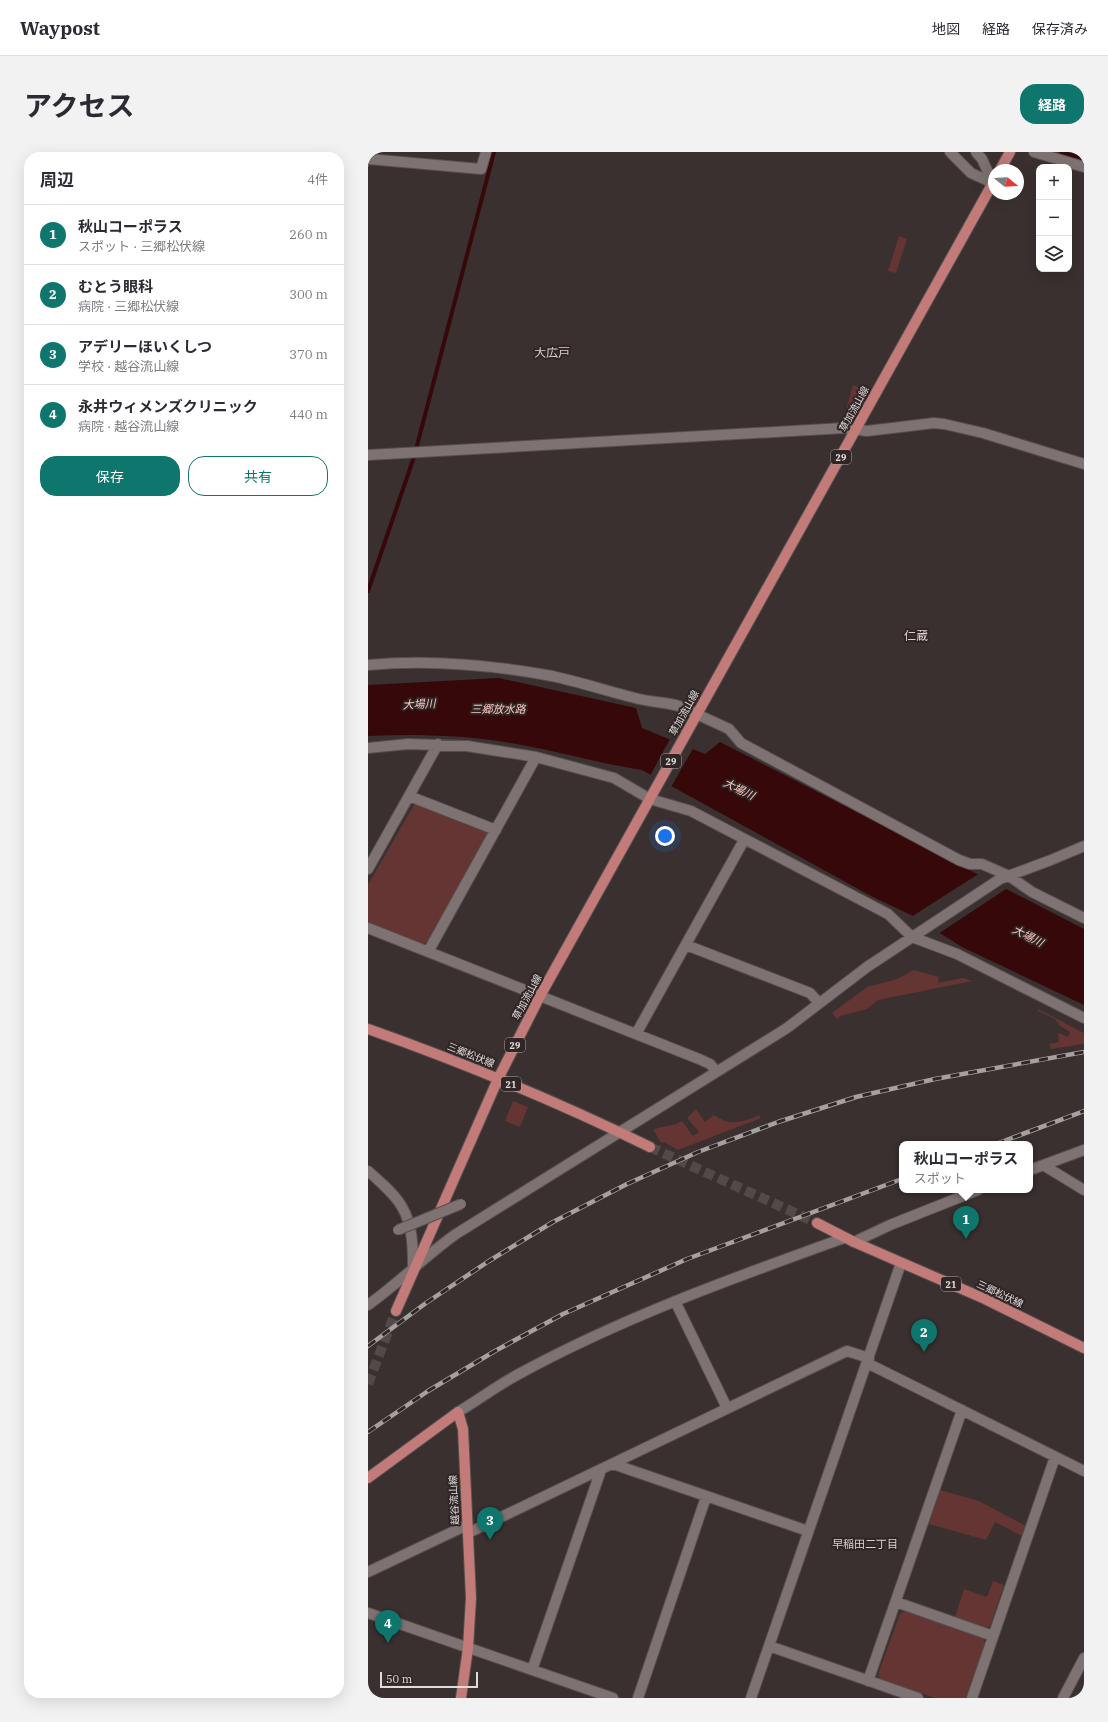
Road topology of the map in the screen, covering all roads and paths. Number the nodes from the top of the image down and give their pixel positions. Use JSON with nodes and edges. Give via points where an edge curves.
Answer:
{"nodes":[{"id":1,"x":486,"y":152,"type":"edge"},
{"id":2,"x":950,"y":152,"type":"edge"},
{"id":3,"x":976,"y":152,"type":"edge"},
{"id":4,"x":1010,"y":152,"type":"edge"},
{"id":5,"x":1034,"y":152,"type":"edge"},
{"id":6,"x":368,"y":159,"type":"edge"},
{"id":7,"x":1003,"y":164,"type":"edge"},
{"id":8,"x":1084,"y":167,"type":"edge"},
{"id":9,"x":988,"y":170,"type":"edge"},
{"id":10,"x":988,"y":180,"type":"edge"},
{"id":11,"x":988,"y":193,"type":"edge"},
{"id":12,"x":856,"y":430,"type":"junction"},
{"id":13,"x":368,"y":455,"type":"edge"},
{"id":14,"x":1084,"y":464,"type":"edge"},
{"id":15,"x":368,"y":664,"type":"edge"},
{"id":16,"x":697,"y":713,"type":"junction"},
{"id":17,"x":438,"y":744,"type":"junction"},
{"id":18,"x":368,"y":748,"type":"edge"},
{"id":19,"x":536,"y":757,"type":"junction"},
{"id":20,"x":653,"y":794,"type":"junction"},
{"id":21,"x":409,"y":796,"type":"junction"},
{"id":22,"x":496,"y":830,"type":"junction"},
{"id":23,"x":744,"y":840,"type":"junction"},
{"id":24,"x":1084,"y":846,"type":"edge"},
{"id":25,"x":368,"y":869,"type":"edge"},
{"id":26,"x":1005,"y":878,"type":"junction"},
{"id":27,"x":1084,"y":918,"type":"edge"},
{"id":28,"x":368,"y":928,"type":"edge"},
{"id":29,"x":912,"y":937,"type":"junction"},
{"id":30,"x":686,"y":945,"type":"junction"},
{"id":31,"x":428,"y":952,"type":"junction"},
{"id":32,"x":540,"y":996,"type":"junction"},
{"id":33,"x":819,"y":1003,"type":"junction"},
{"id":34,"x":1084,"y":1018,"type":"edge"},
{"id":35,"x":368,"y":1030,"type":"edge"},
{"id":36,"x":636,"y":1034,"type":"junction"},
{"id":37,"x":716,"y":1071,"type":"junction"},
{"id":38,"x":498,"y":1079,"type":"junction"},
{"id":39,"x":619,"y":1132,"type":"junction"},
{"id":40,"x":650,"y":1147,"type":"tunnel mouth"},
{"id":41,"x":1084,"y":1150,"type":"edge"},
{"id":42,"x":1043,"y":1165,"type":"junction"},
{"id":43,"x":1033,"y":1169,"type":"edge"},
{"id":44,"x":368,"y":1171,"type":"edge"},
{"id":45,"x":1084,"y":1190,"type":"edge"},
{"id":46,"x":970,"y":1193,"type":"edge"},
{"id":47,"x":461,"y":1204,"type":"dead end"},
{"id":48,"x":817,"y":1223,"type":"tunnel mouth"},
{"id":49,"x":398,"y":1230,"type":"dead end"},
{"id":50,"x":844,"y":1238,"type":"junction"},
{"id":51,"x":854,"y":1242,"type":"junction"},
{"id":52,"x":901,"y":1263,"type":"junction"},
{"id":53,"x":414,"y":1269,"type":"junction"},
{"id":54,"x":675,"y":1300,"type":"junction"},
{"id":55,"x":368,"y":1305,"type":"edge"},
{"id":56,"x":396,"y":1311,"type":"tunnel mouth"},
{"id":57,"x":1084,"y":1348,"type":"edge"},
{"id":58,"x":868,"y":1361,"type":"junction"},
{"id":59,"x":727,"y":1408,"type":"junction"},
{"id":60,"x":962,"y":1410,"type":"junction"},
{"id":61,"x":458,"y":1412,"type":"junction"},
{"id":62,"x":1055,"y":1457,"type":"junction"},
{"id":63,"x":613,"y":1464,"type":"junction"},
{"id":64,"x":601,"y":1470,"type":"junction"},
{"id":65,"x":1084,"y":1471,"type":"edge"},
{"id":66,"x":368,"y":1478,"type":"edge"},
{"id":67,"x":706,"y":1497,"type":"junction"},
{"id":68,"x":468,"y":1529,"type":"junction"},
{"id":69,"x":808,"y":1531,"type":"junction"},
{"id":70,"x":368,"y":1572,"type":"edge"},
{"id":71,"x":896,"y":1602,"type":"junction"},
{"id":72,"x":368,"y":1613,"type":"edge"},
{"id":73,"x":993,"y":1636,"type":"junction"},
{"id":74,"x":769,"y":1646,"type":"junction"},
{"id":75,"x":468,"y":1648,"type":"junction"},
{"id":76,"x":1084,"y":1658,"type":"edge"},
{"id":77,"x":532,"y":1670,"type":"junction"},
{"id":78,"x":868,"y":1681,"type":"junction"},
{"id":79,"x":461,"y":1698,"type":"edge"},
{"id":80,"x":613,"y":1698,"type":"edge"},
{"id":81,"x":638,"y":1698,"type":"edge"},
{"id":82,"x":751,"y":1698,"type":"edge"},
{"id":83,"x":918,"y":1698,"type":"edge"},
{"id":84,"x":972,"y":1698,"type":"edge"},
{"id":85,"x":1063,"y":1698,"type":"edge"}],
"edges":[{"from":1,"to":6,"type":"street","via":[[481,169]]},
{"from":2,"to":10,"type":"street","via":[[970,173]]},
{"from":3,"to":9,"type":"street"},
{"from":4,"to":7,"type":"main road"},
{"from":5,"to":8,"type":"street"},
{"from":11,"to":12,"type":"main road","name":"草加流山線","number":"29"},
{"from":12,"to":13,"type":"street","via":[[844,428]]},
{"from":12,"to":14,"type":"street","via":[[944,424],[983,433]]},
{"from":12,"to":16,"type":"main road","name":"草加流山線","number":"29"},
{"from":15,"to":16,"type":"street","via":[[450,663],[502,668],[553,677],[645,701],[672,704]]},
{"from":16,"to":20,"type":"main road","name":"草加流山線","number":"29"},
{"from":16,"to":26,"type":"street","via":[[729,729],[740,743],[959,860],[970,864],[982,864]]},
{"from":17,"to":18,"type":"street"},
{"from":17,"to":19,"type":"street","via":[[494,749]]},
{"from":17,"to":21,"type":"street"},
{"from":19,"to":20,"type":"street","via":[[614,778]]},
{"from":19,"to":22,"type":"street"},
{"from":20,"to":23,"type":"street"},
{"from":20,"to":32,"type":"main road","name":"草加流山線","number":"29"},
{"from":21,"to":22,"type":"street"},
{"from":21,"to":25,"type":"street"},
{"from":22,"to":31,"type":"street"},
{"from":23,"to":29,"type":"street","via":[[888,914]]},
{"from":23,"to":30,"type":"street"},
{"from":24,"to":26,"type":"street"},
{"from":26,"to":27,"type":"street"},
{"from":26,"to":29,"type":"street"},
{"from":28,"to":31,"type":"street"},
{"from":29,"to":33,"type":"street"},
{"from":29,"to":34,"type":"street","via":[[957,954]]},
{"from":30,"to":33,"type":"street","via":[[810,993]]},
{"from":30,"to":36,"type":"street"},
{"from":31,"to":32,"type":"street"},
{"from":32,"to":36,"type":"street"},
{"from":32,"to":38,"type":"main road","name":"草加流山線","number":"29"},
{"from":33,"to":37,"type":"street","via":[[787,1028]]},
{"from":35,"to":38,"type":"main road","name":"三郷松伏線","number":"21"},
{"from":36,"to":37,"type":"street","via":[[710,1064]]},
{"from":37,"to":39,"type":"street"},
{"from":38,"to":39,"type":"main road","name":"三郷松伏線","number":"21"},
{"from":38,"to":53,"type":"main road","name":"草加流山線","number":"29"},
{"from":39,"to":40,"type":"main road","name":"三郷松伏線","number":"21"},
{"from":39,"to":53,"type":"street","via":[[456,1234]]},
{"from":41,"to":42,"type":"street"},
{"from":42,"to":43,"type":"street"},
{"from":42,"to":45,"type":"street"},
{"from":44,"to":53,"type":"street","via":[[403,1208],[412,1237]]},
{"from":46,"to":51,"type":"street"},
{"from":47,"to":49,"type":"street","bridge":true},
{"from":48,"to":50,"type":"main road","name":"三郷松伏線","number":"21"},
{"from":50,"to":51,"type":"main road","name":"三郷松伏線","number":"21"},
{"from":50,"to":54,"type":"street"},
{"from":51,"to":52,"type":"main road","name":"三郷松伏線","number":"21"},
{"from":52,"to":57,"type":"main road","name":"三郷松伏線","number":"21","via":[[985,1299]]},
{"from":52,"to":58,"type":"street"},
{"from":53,"to":55,"type":"street"},
{"from":53,"to":56,"type":"main road","name":"草加流山線","number":"29"},
{"from":54,"to":59,"type":"street"},
{"from":54,"to":61,"type":"street","via":[[516,1375]]},
{"from":58,"to":59,"type":"street","via":[[847,1351]]},
{"from":58,"to":60,"type":"street"},
{"from":58,"to":69,"type":"street"},
{"from":59,"to":63,"type":"street"},
{"from":60,"to":62,"type":"street"},
{"from":60,"to":71,"type":"street"},
{"from":61,"to":66,"type":"main road"},
{"from":61,"to":68,"type":"main road","name":"越谷流山線","via":[[462,1429]]},
{"from":62,"to":65,"type":"street"},
{"from":62,"to":73,"type":"street"},
{"from":63,"to":64,"type":"street"},
{"from":63,"to":67,"type":"street"},
{"from":64,"to":68,"type":"street"},
{"from":64,"to":77,"type":"street"},
{"from":67,"to":69,"type":"street"},
{"from":67,"to":81,"type":"street"},
{"from":68,"to":70,"type":"street"},
{"from":68,"to":75,"type":"main road","name":"越谷流山線"},
{"from":69,"to":74,"type":"street"},
{"from":71,"to":73,"type":"street"},
{"from":71,"to":78,"type":"street"},
{"from":72,"to":75,"type":"street"},
{"from":73,"to":84,"type":"street"},
{"from":74,"to":78,"type":"street"},
{"from":74,"to":82,"type":"street"},
{"from":75,"to":77,"type":"street"},
{"from":75,"to":79,"type":"main road","name":"越谷流山線"},
{"from":76,"to":85,"type":"street"},
{"from":77,"to":80,"type":"street"},
{"from":78,"to":83,"type":"street"}]}
